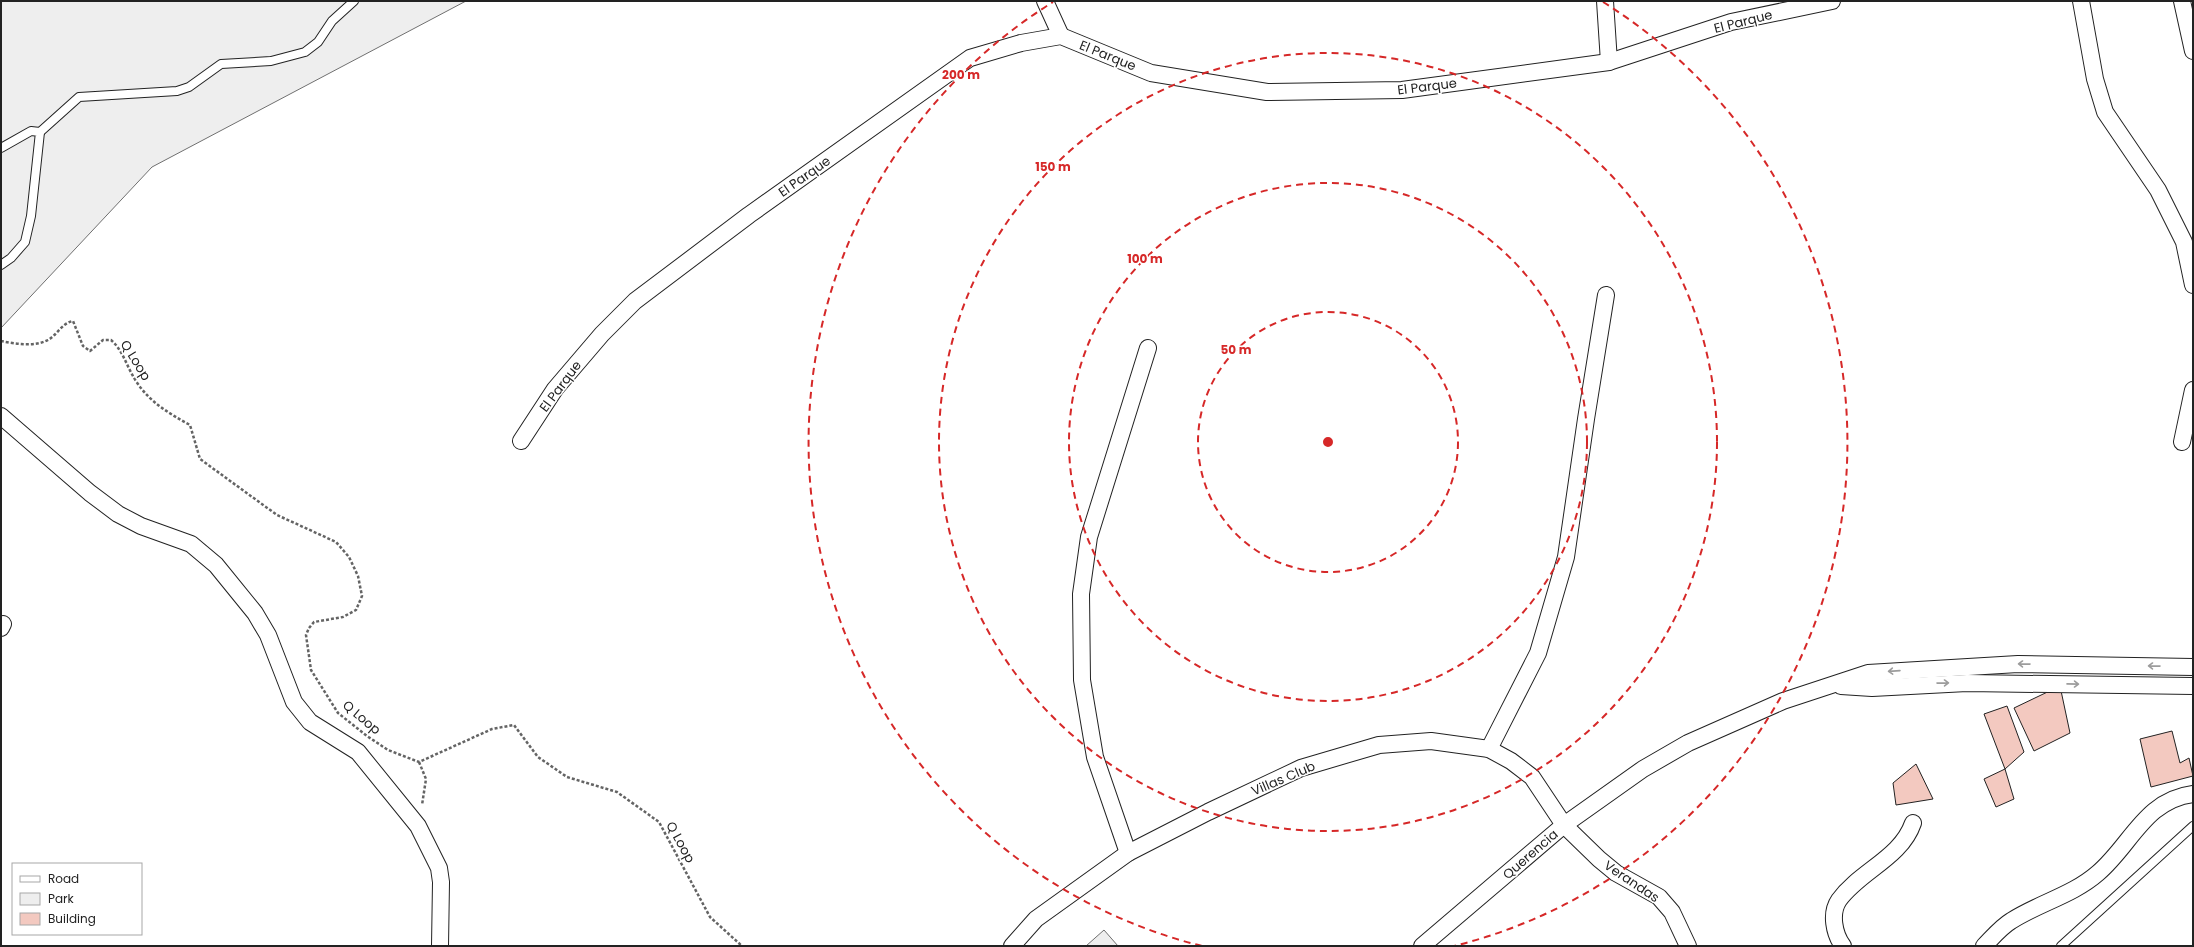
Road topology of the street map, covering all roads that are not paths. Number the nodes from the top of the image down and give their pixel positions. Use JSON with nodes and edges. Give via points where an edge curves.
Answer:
{"nodes":[{"id":1,"x":354,"y":1,"type":"edge"},
{"id":2,"x":1045,"y":1,"type":"edge"},
{"id":3,"x":1605,"y":1,"type":"edge"},
{"id":4,"x":1832,"y":1,"type":"edge"},
{"id":5,"x":2081,"y":1,"type":"edge"},
{"id":6,"x":2182,"y":1,"type":"edge"},
{"id":7,"x":1061,"y":36,"type":"junction"},
{"id":8,"x":2193,"y":52,"type":"edge"},
{"id":9,"x":1609,"y":62,"type":"junction"},
{"id":10,"x":40,"y":132,"type":"junction"},
{"id":11,"x":1,"y":148,"type":"edge"},
{"id":12,"x":1,"y":265,"type":"edge"},
{"id":13,"x":2193,"y":285,"type":"edge"},
{"id":14,"x":1606,"y":295,"type":"dead end"},
{"id":15,"x":1148,"y":348,"type":"dead end"},
{"id":16,"x":2193,"y":390,"type":"edge"},
{"id":17,"x":1,"y":416,"type":"edge"},
{"id":18,"x":521,"y":441,"type":"dead end"},
{"id":19,"x":2182,"y":442,"type":"dead end"},
{"id":20,"x":2193,"y":666,"type":"edge"},
{"id":21,"x":1834,"y":686,"type":"junction"},
{"id":22,"x":2193,"y":686,"type":"edge"},
{"id":23,"x":1489,"y":749,"type":"junction"},
{"id":24,"x":2193,"y":794,"type":"edge"},
{"id":25,"x":1913,"y":823,"type":"dead end"},
{"id":26,"x":1564,"y":826,"type":"junction"},
{"id":27,"x":2193,"y":826,"type":"edge"},
{"id":28,"x":1128,"y":853,"type":"junction"},
{"id":29,"x":440,"y":946,"type":"edge"},
{"id":30,"x":1012,"y":946,"type":"edge"},
{"id":31,"x":1422,"y":946,"type":"edge"},
{"id":32,"x":1688,"y":946,"type":"edge"},
{"id":33,"x":1843,"y":946,"type":"edge"},
{"id":34,"x":1984,"y":946,"type":"edge"},
{"id":35,"x":2061,"y":946,"type":"edge"}],
"edges":[{"from":1,"to":10,"type":"lane","via":[[332,21],[318,42],[305,52],[271,61],[221,64],[189,87],[177,92],[79,97]]},
{"from":2,"to":7,"type":"street"},
{"from":3,"to":9,"type":"street"},
{"from":4,"to":9,"type":"street","name":"El Parque","via":[[1731,22]]},
{"from":5,"to":13,"type":"street","via":[[2095,79],[2105,112],[2158,190],[2184,242]]},
{"from":6,"to":8,"type":"street"},
{"from":7,"to":9,"type":"street","name":"El Parque","via":[[1151,73],[1268,92],[1402,90]]},
{"from":7,"to":18,"type":"street","name":"El Parque","via":[[1021,43],[970,58],[742,220],[635,301],[602,334],[555,389]]},
{"from":10,"to":11,"type":"lane","via":[[31,130]]},
{"from":10,"to":12,"type":"lane","via":[[31,216],[25,242]]},
{"from":14,"to":23,"type":"street","via":[[1566,558],[1538,653]]},
{"from":15,"to":28,"type":"street","via":[[1089,536],[1081,594],[1082,680],[1095,757]]},
{"from":16,"to":19,"type":"street"},
{"from":17,"to":29,"type":"street","via":[[118,514],[141,526],[191,544],[216,565],[255,613],[268,634],[294,702],[310,722],[358,752],[418,826],[439,868]]},
{"from":20,"to":21,"type":"street","one_way":true,"via":[[2018,664],[1868,673]]},
{"from":21,"to":22,"type":"street","one_way":true,"via":[[1872,688],[1966,683]]},
{"from":21,"to":26,"type":"street","name":"Querencia","via":[[1783,701],[1688,743],[1643,769]]},
{"from":23,"to":26,"type":"street","name":"Villas Club","via":[[1511,761],[1532,778]]},
{"from":23,"to":28,"type":"street","name":"Villas Club","via":[[1431,741],[1379,745],[1365,749],[1301,768]]},
{"from":24,"to":34,"type":"street","via":[[2179,796],[2162,804],[2142,822],[2125,847],[2098,874],[2069,892],[2009,922]]},
{"from":25,"to":33,"type":"street","via":[[1909,835],[1896,850],[1838,901],[1833,921]]},
{"from":26,"to":31,"type":"street","name":"Querencia"},
{"from":26,"to":32,"type":"street","name":"Verandas","via":[[1616,873],[1659,897],[1672,912]]},
{"from":27,"to":35,"type":"lane"},
{"from":28,"to":30,"type":"street","name":"Villas Club","via":[[1036,919]]}]}
